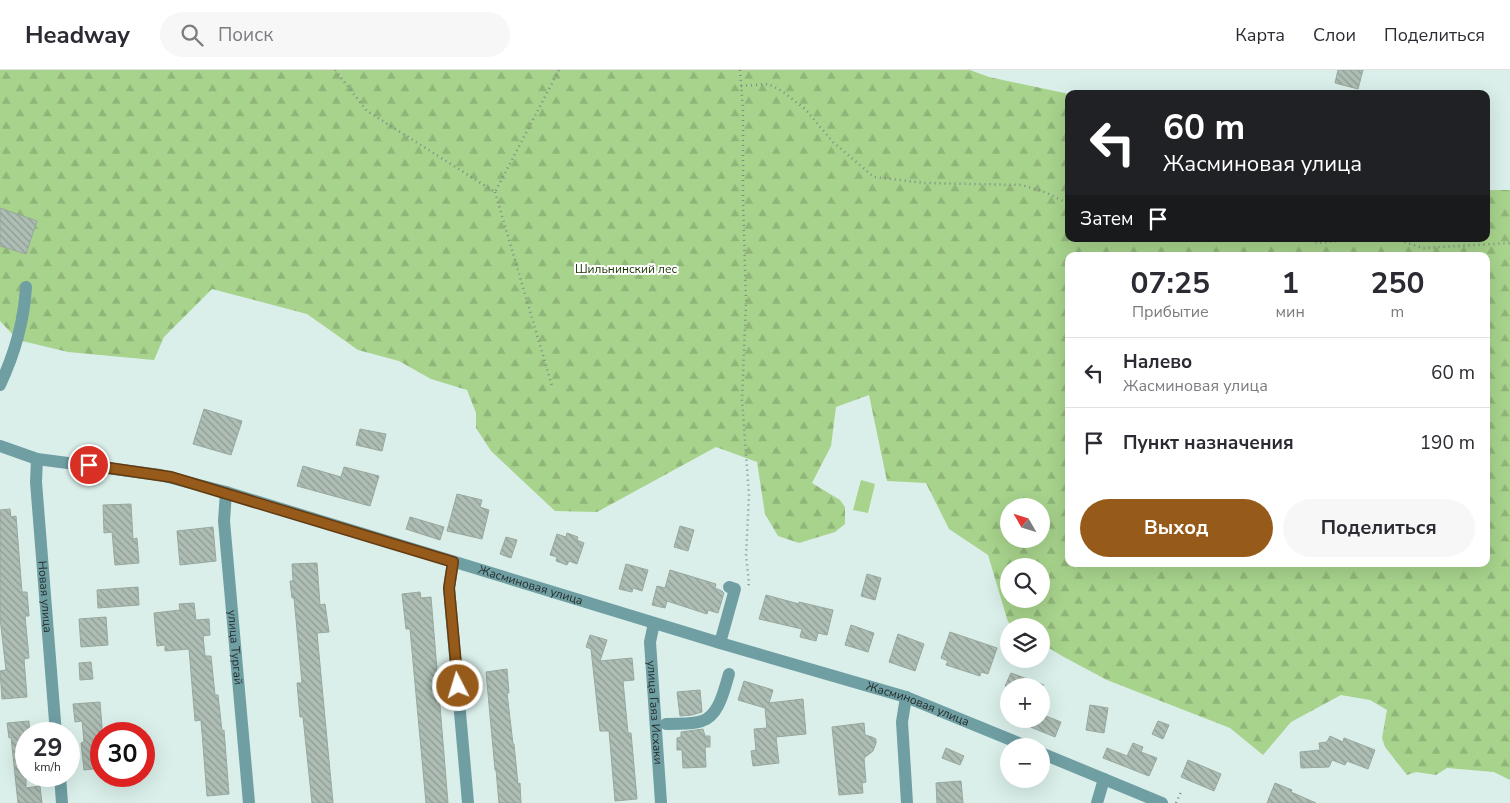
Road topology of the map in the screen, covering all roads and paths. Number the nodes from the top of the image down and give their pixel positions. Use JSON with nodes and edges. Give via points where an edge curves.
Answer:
{"nodes":[{"id":1,"x":335,"y":70,"type":"edge"},
{"id":2,"x":559,"y":70,"type":"edge"},
{"id":3,"x":740,"y":70,"type":"edge"},
{"id":4,"x":741,"y":86,"type":"junction"},
{"id":5,"x":495,"y":192,"type":"junction"},
{"id":6,"x":1065,"y":202,"type":"edge"},
{"id":7,"x":1315,"y":242,"type":"edge"},
{"id":8,"x":1335,"y":242,"type":"edge"},
{"id":9,"x":1404,"y":242,"type":"edge"},
{"id":10,"x":1510,"y":243,"type":"edge"},
{"id":11,"x":26,"y":287,"type":"dead end"},
{"id":12,"x":0,"y":385,"type":"edge"},
{"id":13,"x":552,"y":386,"type":"dead end"},
{"id":14,"x":0,"y":446,"type":"edge"},
{"id":15,"x":37,"y":459,"type":"junction"},
{"id":16,"x":226,"y":492,"type":"junction"},
{"id":17,"x":453,"y":562,"type":"junction"},
{"id":18,"x":729,"y":587,"type":"dead end"},
{"id":19,"x":748,"y":592,"type":"dead end"},
{"id":20,"x":654,"y":623,"type":"junction"},
{"id":21,"x":720,"y":643,"type":"junction"},
{"id":22,"x":729,"y":674,"type":"dead end"},
{"id":23,"x":906,"y":697,"type":"junction"},
{"id":24,"x":55,"y":722,"type":"edge"},
{"id":25,"x":666,"y":724,"type":"dead end"},
{"id":26,"x":1006,"y":738,"type":"edge"},
{"id":27,"x":1050,"y":757,"type":"edge"},
{"id":28,"x":1104,"y":779,"type":"junction"},
{"id":29,"x":61,"y":787,"type":"edge"},
{"id":30,"x":1182,"y":790,"type":"dead end"},
{"id":31,"x":62,"y":803,"type":"edge"},
{"id":32,"x":249,"y":803,"type":"edge"},
{"id":33,"x":468,"y":803,"type":"edge"},
{"id":34,"x":661,"y":803,"type":"edge"},
{"id":35,"x":907,"y":803,"type":"edge"},
{"id":36,"x":1097,"y":803,"type":"edge"},
{"id":37,"x":1162,"y":803,"type":"edge"},
{"id":38,"x":1176,"y":803,"type":"edge"}],
"edges":[{"from":1,"to":5,"type":"path","via":[[367,111]]},
{"from":2,"to":5,"type":"path"},
{"from":3,"to":4,"type":"path"},
{"from":4,"to":6,"type":"path","via":[[768,84],[782,90],[805,109],[833,142],[874,177],[925,183],[1022,184]]},
{"from":4,"to":19,"type":"path","via":[[746,302],[742,400],[749,495]]},
{"from":5,"to":13,"type":"path"},
{"from":7,"to":8,"type":"path"},
{"from":9,"to":10,"type":"path","via":[[1423,248]]},
{"from":11,"to":12,"type":"street","via":[[25,313],[12,359]]},
{"from":14,"to":15,"type":"street","name":"Жасминовая улица"},
{"from":15,"to":16,"type":"street","name":"Жасминовая улица","via":[[160,474]]},
{"from":15,"to":24,"type":"street","name":"Новая улица","via":[[36,482]]},
{"from":16,"to":17,"type":"street","name":"Жасминовая улица"},
{"from":16,"to":32,"type":"street","name":"улица Тургай","via":[[224,521]]},
{"from":17,"to":20,"type":"street","name":"Жасминовая улица"},
{"from":17,"to":33,"type":"street","via":[[449,588]]},
{"from":18,"to":21,"type":"street","via":[[735,589]]},
{"from":20,"to":21,"type":"street","name":"Жасминовая улица"},
{"from":20,"to":34,"type":"street","name":"улица Гаяз Исхаки","via":[[650,642]]},
{"from":21,"to":23,"type":"street","name":"Жасминовая улица"},
{"from":22,"to":25,"type":"street","via":[[722,697],[708,718],[701,722]]},
{"from":23,"to":26,"type":"street","name":"Жасминовая улица"},
{"from":23,"to":35,"type":"street","via":[[902,722]]},
{"from":27,"to":28,"type":"street"},
{"from":28,"to":36,"type":"street"},
{"from":28,"to":37,"type":"street"},
{"from":29,"to":31,"type":"street"},
{"from":30,"to":38,"type":"path"}]}
